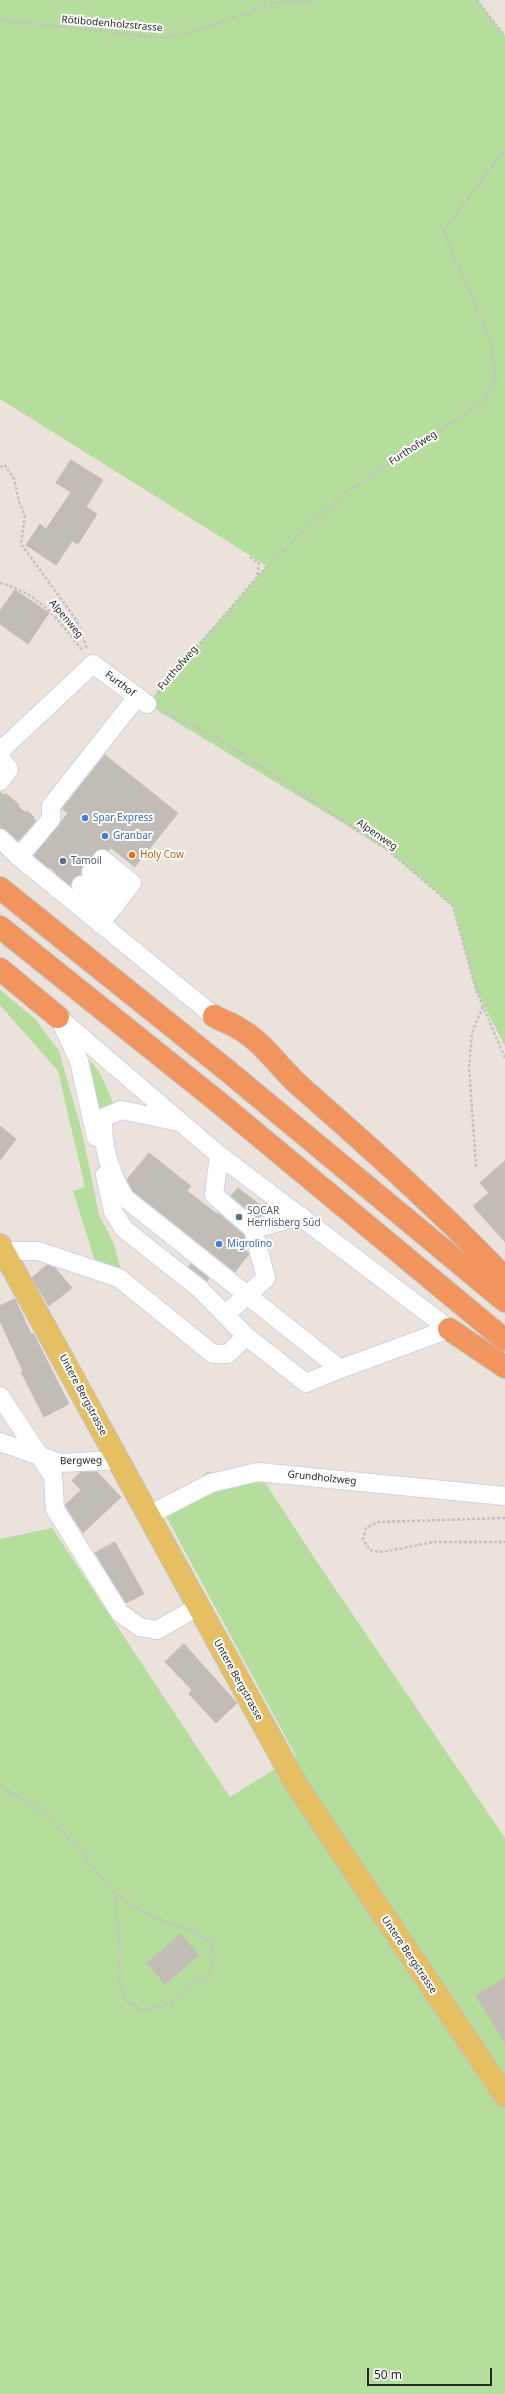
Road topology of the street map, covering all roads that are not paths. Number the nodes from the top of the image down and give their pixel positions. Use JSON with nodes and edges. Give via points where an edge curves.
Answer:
{"nodes":[{"id":1,"x":0,"y":752,"type":"edge"},
{"id":2,"x":37,"y":836,"type":"junction"},
{"id":3,"x":0,"y":838,"type":"tunnel mouth"},
{"id":4,"x":0,"y":888,"type":"edge"},
{"id":5,"x":117,"y":903,"type":"junction"},
{"id":6,"x":100,"y":924,"type":"junction"},
{"id":7,"x":0,"y":927,"type":"edge"},
{"id":8,"x":0,"y":969,"type":"edge"},
{"id":9,"x":214,"y":1016,"type":"joint"},
{"id":10,"x":58,"y":1017,"type":"junction"},
{"id":11,"x":180,"y":1122,"type":"junction"},
{"id":12,"x":219,"y":1155,"type":"junction"},
{"id":13,"x":301,"y":1216,"type":"junction"},
{"id":14,"x":253,"y":1229,"type":"junction"},
{"id":15,"x":2,"y":1251,"type":"edge"},
{"id":16,"x":505,"y":1278,"type":"edge"},
{"id":17,"x":246,"y":1295,"type":"junction"},
{"id":18,"x":505,"y":1301,"type":"edge"},
{"id":19,"x":225,"y":1315,"type":"junction"},
{"id":20,"x":449,"y":1328,"type":"junction"},
{"id":21,"x":246,"y":1336,"type":"junction"},
{"id":22,"x":505,"y":1340,"type":"edge"},
{"id":23,"x":505,"y":1367,"type":"edge"},
{"id":24,"x":340,"y":1369,"type":"junction"},
{"id":25,"x":0,"y":1396,"type":"edge"},
{"id":26,"x":0,"y":1442,"type":"edge"},
{"id":27,"x":38,"y":1454,"type":"junction"},
{"id":28,"x":117,"y":1460,"type":"junction"},
{"id":29,"x":505,"y":1496,"type":"edge"},
{"id":30,"x":147,"y":1516,"type":"junction"},
{"id":31,"x":198,"y":1607,"type":"junction"},
{"id":32,"x":505,"y":2096,"type":"edge"}],
"edges":[{"from":1,"to":2,"type":"street","name":"Furthof","via":[[93,664],[142,701],[51,806]]},
{"from":2,"to":3,"type":"street"},
{"from":2,"to":6,"type":"street"},
{"from":4,"to":18,"type":"highway","via":[[235,1077]]},
{"from":5,"to":5,"type":"street","via":[[91,872],[132,883]]},
{"from":5,"to":6,"type":"street"},
{"from":6,"to":9,"type":"street"},
{"from":7,"to":22,"type":"highway","via":[[235,1115]]},
{"from":8,"to":10,"type":"highway"},
{"from":9,"to":16,"type":"highway","via":[[239,1028],[267,1052],[285,1074],[370,1148]]},
{"from":10,"to":11,"type":"street"},
{"from":10,"to":19,"type":"street","via":[[79,1061],[113,1211],[124,1229],[200,1289]]},
{"from":11,"to":12,"type":"street"},
{"from":11,"to":17,"type":"street","via":[[121,1110],[103,1118],[102,1137],[112,1176],[125,1198]]},
{"from":12,"to":13,"type":"street"},
{"from":12,"to":14,"type":"street","via":[[214,1195]]},
{"from":13,"to":14,"type":"street"},
{"from":13,"to":20,"type":"street"},
{"from":14,"to":17,"type":"street","via":[[266,1278]]},
{"from":15,"to":21,"type":"street","via":[[38,1251],[118,1278],[213,1354],[228,1354]]},
{"from":15,"to":28,"type":"main road","name":"Untere Bergstrasse"},
{"from":17,"to":19,"type":"street"},
{"from":17,"to":24,"type":"street"},
{"from":19,"to":21,"type":"street"},
{"from":20,"to":23,"type":"highway"},
{"from":20,"to":24,"type":"street"},
{"from":21,"to":24,"type":"street","via":[[306,1383]]},
{"from":25,"to":27,"type":"street"},
{"from":26,"to":27,"type":"street","name":"Bergweg"},
{"from":27,"to":28,"type":"street","name":"Bergweg","via":[[60,1463]]},
{"from":27,"to":31,"type":"street","via":[[53,1476],[55,1509],[120,1613],[140,1628],[157,1630]]},
{"from":28,"to":30,"type":"main road","name":"Untere Bergstrasse"},
{"from":29,"to":30,"type":"street","name":"Grundholzweg","via":[[258,1472],[211,1483]]},
{"from":30,"to":31,"type":"main road","name":"Untere Bergstrasse"},
{"from":31,"to":32,"type":"main road","name":"Untere Bergstrasse","via":[[296,1784]]}]}
